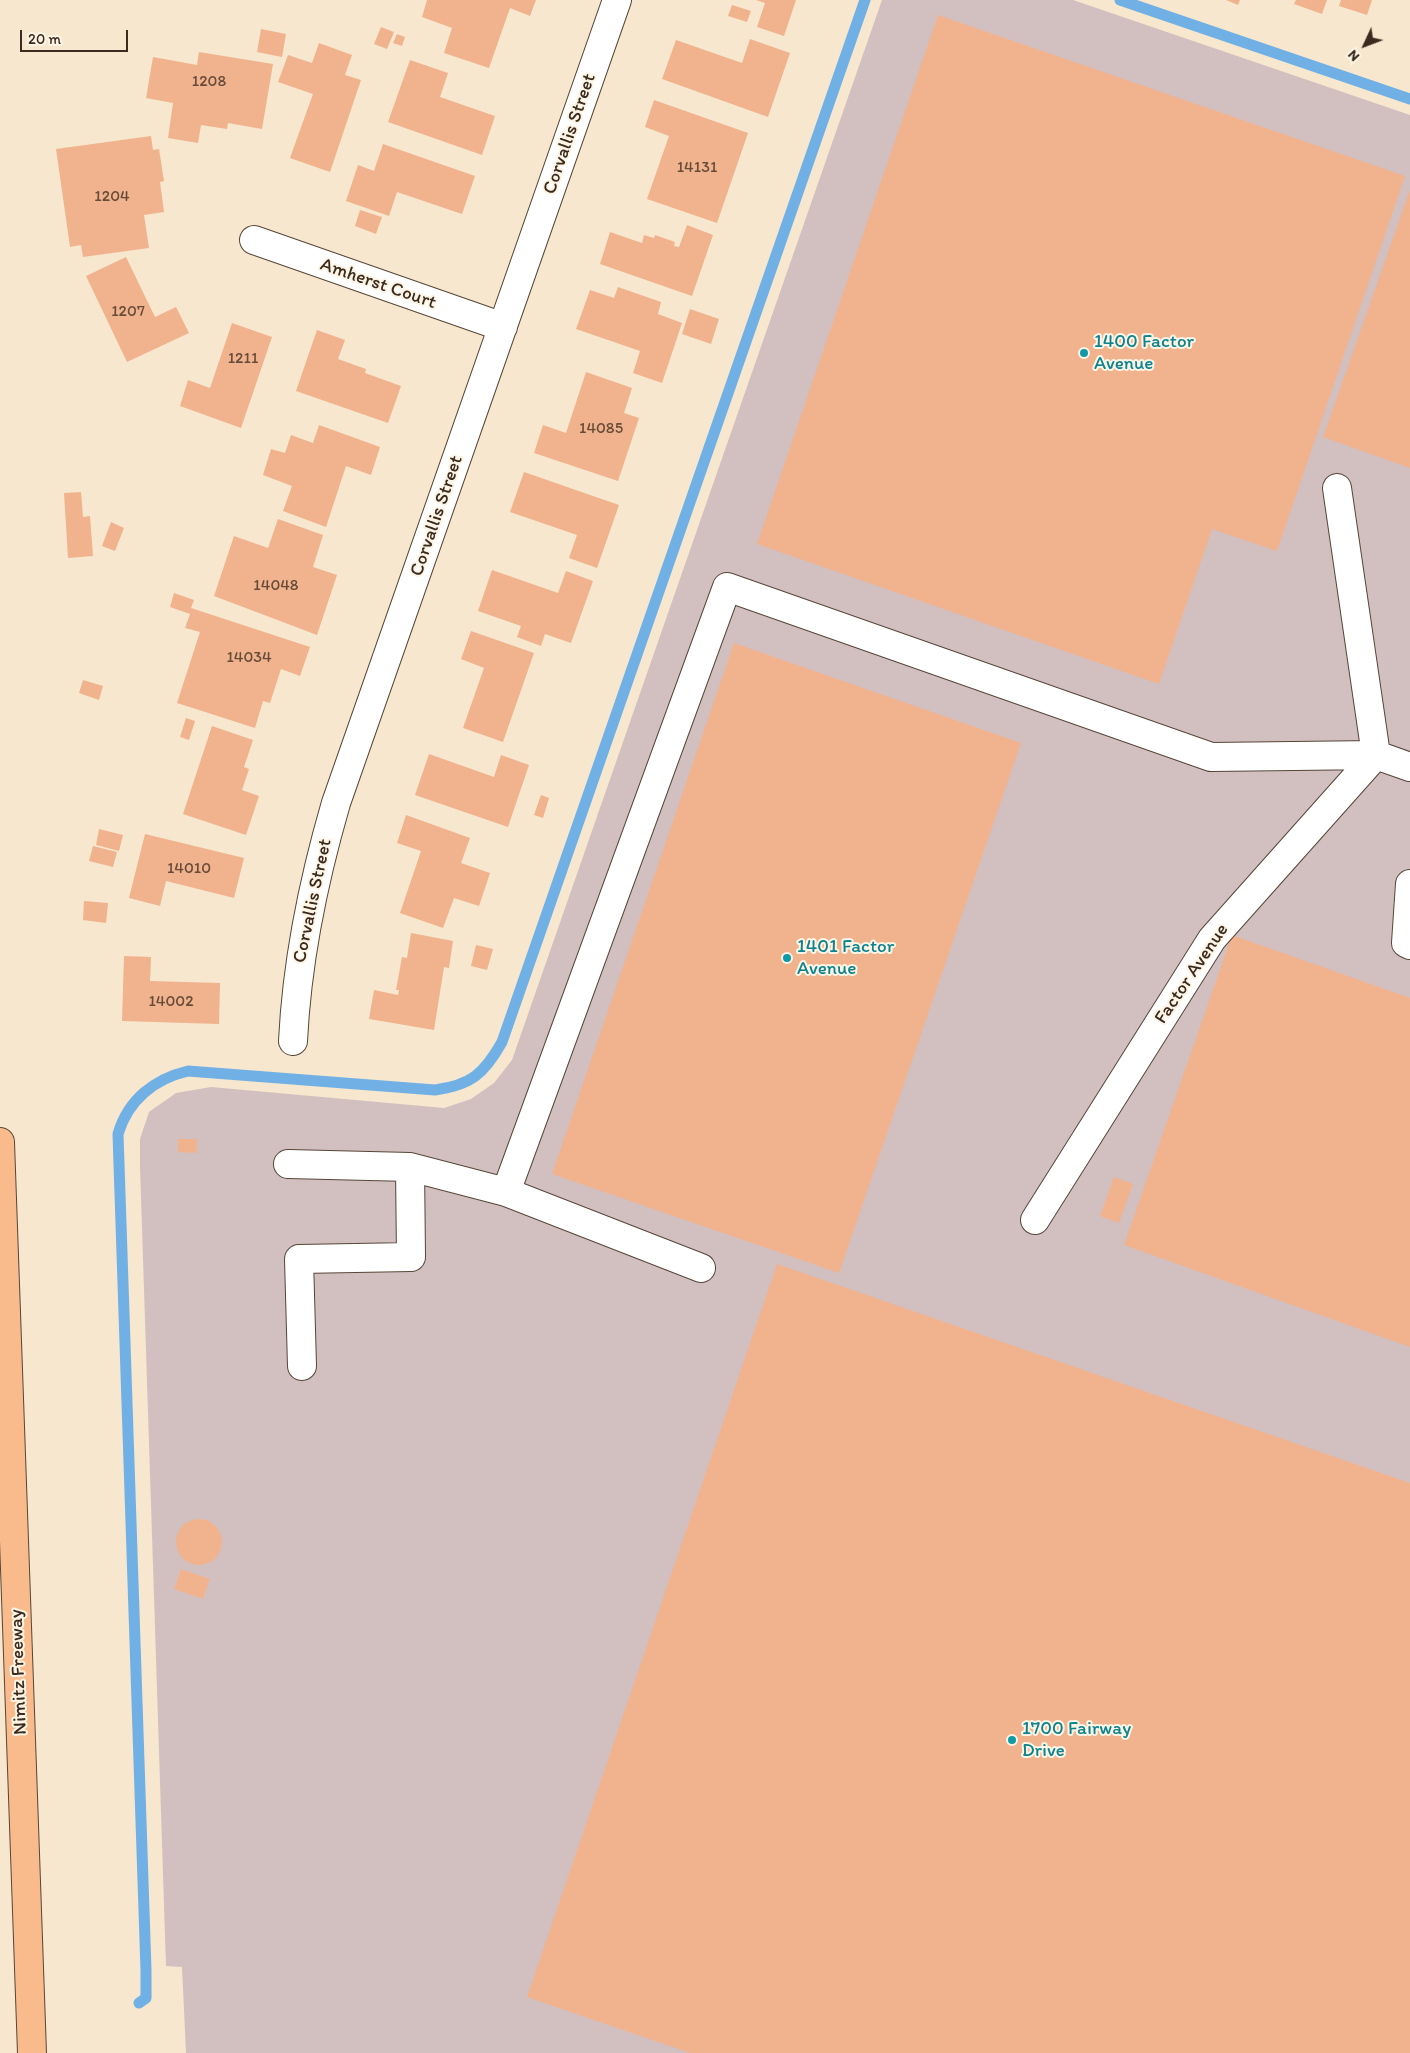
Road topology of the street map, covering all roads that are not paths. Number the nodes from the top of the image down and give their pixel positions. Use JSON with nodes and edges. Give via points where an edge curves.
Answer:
{"nodes":[{"id":1,"x":617,"y":0,"type":"edge"},
{"id":2,"x":254,"y":240,"type":"dead end"},
{"id":3,"x":503,"y":327,"type":"junction"},
{"id":4,"x":1337,"y":488,"type":"dead end"},
{"id":5,"x":1376,"y":755,"type":"junction"},
{"id":6,"x":1410,"y":767,"type":"edge"},
{"id":7,"x":1410,"y":884,"type":"edge"},
{"id":8,"x":1410,"y":945,"type":"edge"},
{"id":9,"x":293,"y":1041,"type":"dead end"},
{"id":10,"x":0,"y":1142,"type":"edge"},
{"id":11,"x":288,"y":1164,"type":"dead end"},
{"id":12,"x":410,"y":1167,"type":"junction"},
{"id":13,"x":506,"y":1192,"type":"junction"},
{"id":14,"x":1035,"y":1220,"type":"dead end"},
{"id":15,"x":701,"y":1268,"type":"dead end"},
{"id":16,"x":302,"y":1366,"type":"dead end"},
{"id":17,"x":32,"y":2053,"type":"edge"}],
"edges":[{"from":1,"to":3,"type":"street","name":"Corvallis Street"},
{"from":2,"to":3,"type":"street","name":"Amherst Court"},
{"from":3,"to":9,"type":"street","name":"Corvallis Street","via":[[336,803],[320,858],[299,958]]},
{"from":4,"to":5,"type":"street"},
{"from":5,"to":6,"type":"street"},
{"from":5,"to":13,"type":"street","via":[[1211,757],[728,587]]},
{"from":5,"to":14,"type":"street","name":"Factor Avenue","via":[[1212,939]]},
{"from":7,"to":8,"type":"street","via":[[1406,943]]},
{"from":10,"to":17,"type":"highway","name":"Nimitz Freeway"},
{"from":11,"to":12,"type":"street"},
{"from":12,"to":13,"type":"street"},
{"from":12,"to":16,"type":"street","via":[[411,1257],[299,1259]]},
{"from":13,"to":15,"type":"street"}]}
